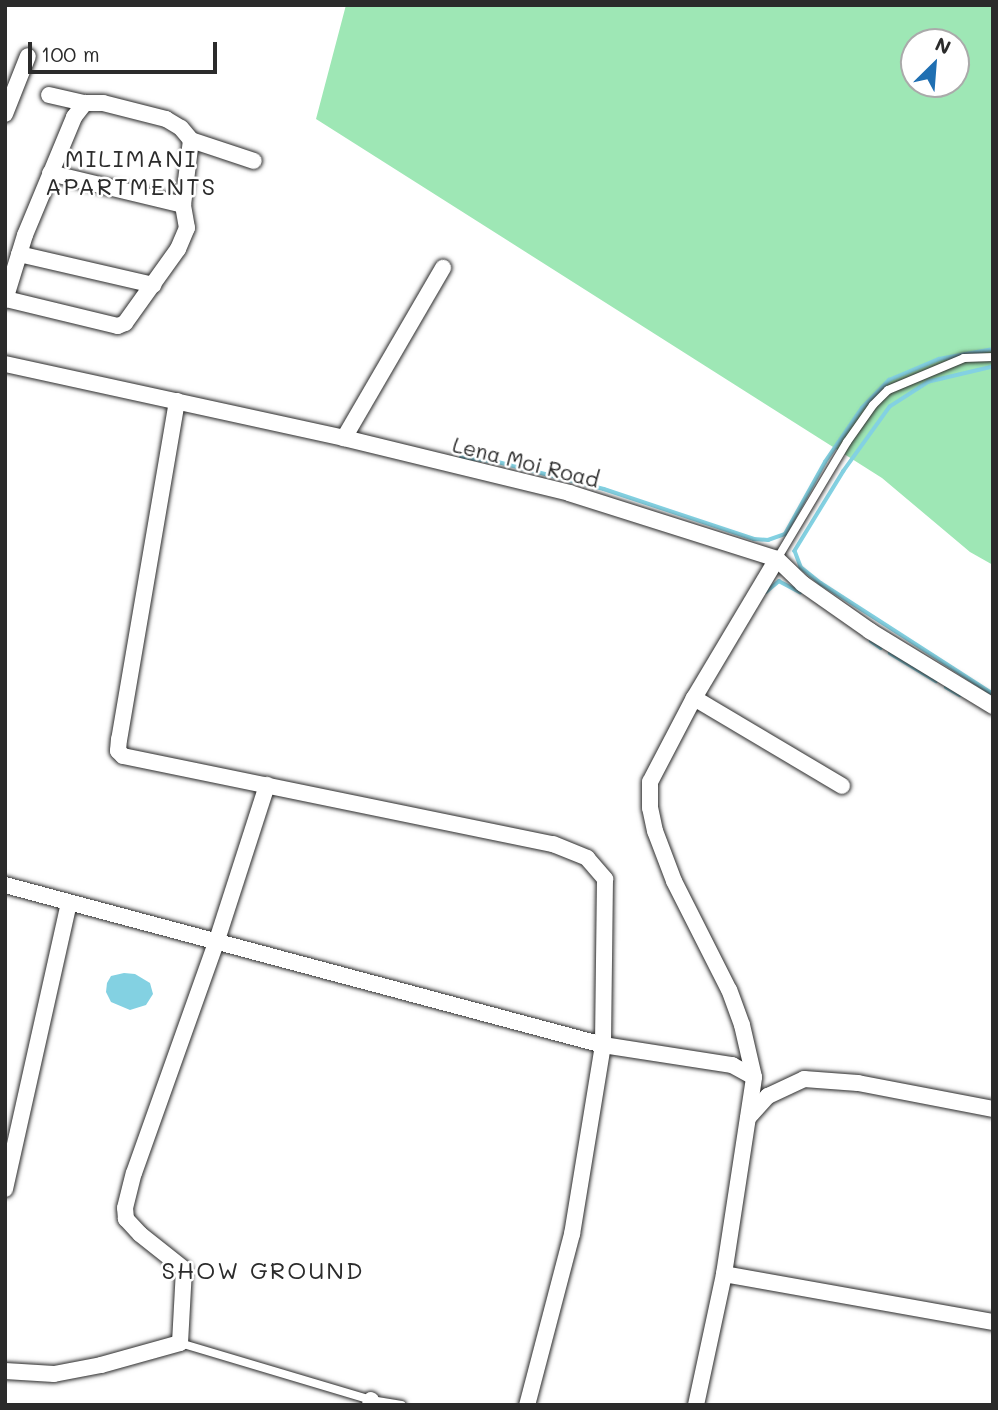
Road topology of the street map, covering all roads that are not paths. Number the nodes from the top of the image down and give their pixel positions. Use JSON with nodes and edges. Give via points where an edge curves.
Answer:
{"nodes":[{"id":1,"x":28,"y":56,"type":"dead end"},
{"id":2,"x":49,"y":96,"type":"dead end"},
{"id":3,"x":85,"y":103,"type":"junction"},
{"id":4,"x":5,"y":114,"type":"edge"},
{"id":5,"x":191,"y":140,"type":"junction"},
{"id":6,"x":254,"y":161,"type":"dead end"},
{"id":7,"x":50,"y":173,"type":"junction"},
{"id":8,"x":183,"y":205,"type":"junction"},
{"id":9,"x":19,"y":254,"type":"junction"},
{"id":10,"x":443,"y":268,"type":"dead end"},
{"id":11,"x":9,"y":275,"type":"edge"},
{"id":12,"x":153,"y":285,"type":"junction"},
{"id":13,"x":5,"y":300,"type":"edge"},
{"id":14,"x":993,"y":357,"type":"edge"},
{"id":15,"x":5,"y":363,"type":"edge"},
{"id":16,"x":177,"y":401,"type":"junction"},
{"id":17,"x":344,"y":438,"type":"junction"},
{"id":18,"x":777,"y":559,"type":"junction"},
{"id":19,"x":694,"y":698,"type":"junction"},
{"id":20,"x":993,"y":706,"type":"edge"},
{"id":21,"x":267,"y":785,"type":"junction"},
{"id":22,"x":842,"y":786,"type":"dead end"},
{"id":23,"x":5,"y":885,"type":"edge"},
{"id":24,"x":69,"y":903,"type":"junction"},
{"id":25,"x":217,"y":940,"type":"junction"},
{"id":26,"x":603,"y":1045,"type":"junction"},
{"id":27,"x":754,"y":1077,"type":"junction"},
{"id":28,"x":993,"y":1110,"type":"edge"},
{"id":29,"x":748,"y":1118,"type":"junction"},
{"id":30,"x":5,"y":1189,"type":"edge"},
{"id":31,"x":724,"y":1274,"type":"junction"},
{"id":32,"x":993,"y":1322,"type":"edge"},
{"id":33,"x":180,"y":1343,"type":"junction"},
{"id":34,"x":5,"y":1371,"type":"edge"},
{"id":35,"x":370,"y":1402,"type":"edge"},
{"id":36,"x":402,"y":1405,"type":"edge"},
{"id":37,"x":527,"y":1405,"type":"edge"},
{"id":38,"x":696,"y":1405,"type":"edge"}],
"edges":[{"from":1,"to":4,"type":"street"},
{"from":2,"to":3,"type":"street"},
{"from":3,"to":5,"type":"street","via":[[166,119]]},
{"from":3,"to":7,"type":"street","via":[[74,117]]},
{"from":5,"to":6,"type":"street"},
{"from":5,"to":8,"type":"street"},
{"from":7,"to":8,"type":"street"},
{"from":7,"to":9,"type":"street"},
{"from":8,"to":12,"type":"street","via":[[187,228]]},
{"from":9,"to":11,"type":"street"},
{"from":9,"to":12,"type":"street"},
{"from":10,"to":17,"type":"street"},
{"from":11,"to":13,"type":"street"},
{"from":12,"to":13,"type":"street","via":[[118,326]]},
{"from":14,"to":18,"type":"lane","via":[[964,358],[888,390],[847,442]]},
{"from":15,"to":16,"type":"street","name":"Lena Moi Road"},
{"from":16,"to":17,"type":"street","name":"Lena Moi Road"},
{"from":16,"to":21,"type":"street","via":[[118,751],[130,759]]},
{"from":17,"to":18,"type":"street","name":"Lena Moi Road","via":[[569,493]]},
{"from":18,"to":19,"type":"street"},
{"from":18,"to":20,"type":"street","name":"Lena Moi Road","via":[[803,584],[870,631]]},
{"from":19,"to":22,"type":"street"},
{"from":19,"to":27,"type":"street","via":[[649,782],[650,808],[674,881],[729,990]]},
{"from":21,"to":25,"type":"street"},
{"from":21,"to":26,"type":"street","via":[[553,844],[587,858],[605,879]]},
{"from":23,"to":24,"type":"street"},
{"from":24,"to":25,"type":"street"},
{"from":24,"to":30,"type":"street"},
{"from":25,"to":26,"type":"street"},
{"from":25,"to":33,"type":"street","via":[[125,1208],[126,1219],[140,1234],[184,1269]]},
{"from":26,"to":27,"type":"street","via":[[732,1065]]},
{"from":26,"to":37,"type":"street","via":[[572,1234]]},
{"from":27,"to":29,"type":"street"},
{"from":28,"to":29,"type":"street","via":[[858,1083],[804,1079],[768,1096]]},
{"from":29,"to":31,"type":"street"},
{"from":31,"to":32,"type":"street"},
{"from":31,"to":38,"type":"street"},
{"from":33,"to":34,"type":"street","via":[[54,1374]]},
{"from":33,"to":35,"type":"lane"},
{"from":35,"to":36,"type":"lane"}]}
